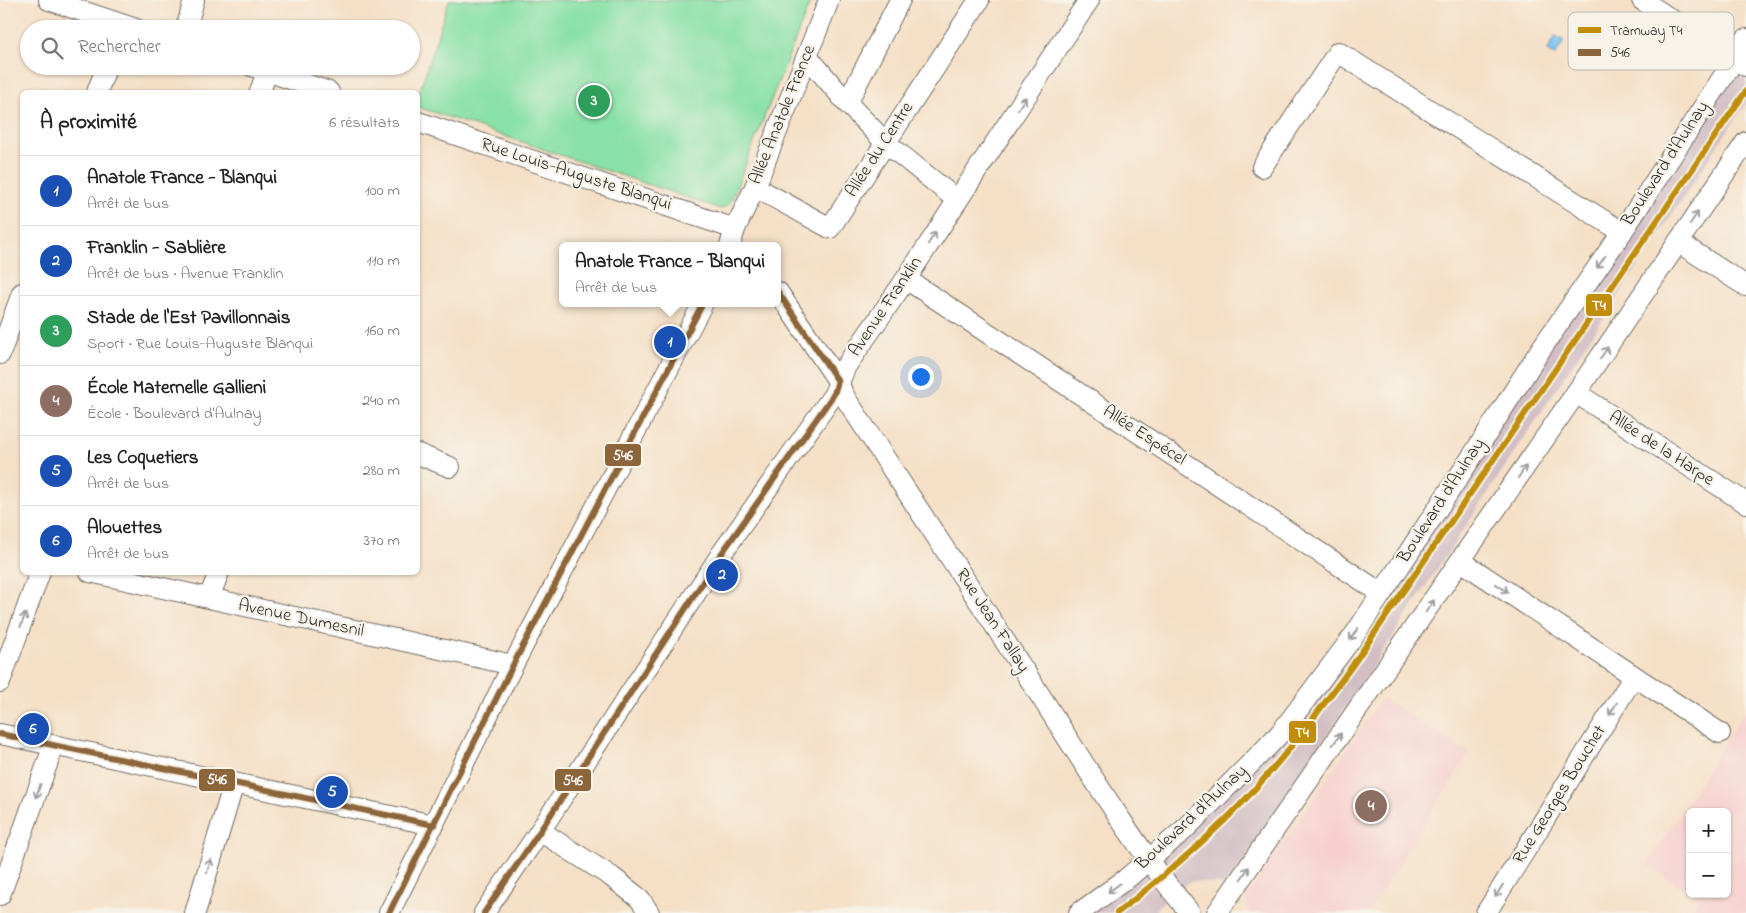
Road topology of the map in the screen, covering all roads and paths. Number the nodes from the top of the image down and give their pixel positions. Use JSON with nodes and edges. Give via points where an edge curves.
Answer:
{"nodes":[{"id":1,"x":49,"y":0,"type":"edge"},
{"id":2,"x":194,"y":0,"type":"edge"},
{"id":3,"x":828,"y":0,"type":"edge"},
{"id":4,"x":900,"y":0,"type":"edge"},
{"id":5,"x":979,"y":0,"type":"edge"},
{"id":6,"x":1089,"y":0,"type":"edge"},
{"id":7,"x":1642,"y":0,"type":"edge"},
{"id":8,"x":1661,"y":12,"type":"edge"},
{"id":9,"x":106,"y":20,"type":"edge"},
{"id":10,"x":188,"y":20,"type":"edge"},
{"id":11,"x":1746,"y":39,"type":"edge"},
{"id":12,"x":807,"y":56,"type":"junction"},
{"id":13,"x":1740,"y":63,"type":"edge"},
{"id":14,"x":104,"y":75,"type":"edge"},
{"id":15,"x":259,"y":75,"type":"edge"},
{"id":16,"x":277,"y":75,"type":"edge"},
{"id":17,"x":98,"y":90,"type":"edge"},
{"id":18,"x":260,"y":90,"type":"edge"},
{"id":19,"x":323,"y":90,"type":"edge"},
{"id":20,"x":847,"y":103,"type":"junction"},
{"id":21,"x":420,"y":123,"type":"edge"},
{"id":22,"x":885,"y":142,"type":"junction"},
{"id":23,"x":1746,"y":142,"type":"edge"},
{"id":24,"x":1262,"y":167,"type":"dead end"},
{"id":25,"x":755,"y":186,"type":"junction"},
{"id":26,"x":957,"y":200,"type":"junction"},
{"id":27,"x":1622,"y":232,"type":"junction"},
{"id":28,"x":733,"y":237,"type":"edge"},
{"id":29,"x":1678,"y":242,"type":"junction"},
{"id":30,"x":906,"y":279,"type":"junction"},
{"id":31,"x":1746,"y":286,"type":"edge"},
{"id":32,"x":781,"y":296,"type":"edge"},
{"id":33,"x":20,"y":299,"type":"edge"},
{"id":34,"x":701,"y":307,"type":"edge"},
{"id":35,"x":0,"y":354,"type":"edge"},
{"id":36,"x":838,"y":381,"type":"junction"},
{"id":37,"x":1576,"y":394,"type":"junction"},
{"id":38,"x":420,"y":455,"type":"edge"},
{"id":39,"x":450,"y":467,"type":"dead end"},
{"id":40,"x":1746,"y":503,"type":"edge"},
{"id":41,"x":1461,"y":561,"type":"junction"},
{"id":42,"x":39,"y":575,"type":"edge"},
{"id":43,"x":104,"y":575,"type":"edge"},
{"id":44,"x":218,"y":575,"type":"edge"},
{"id":45,"x":1381,"y":593,"type":"junction"},
{"id":46,"x":209,"y":598,"type":"junction"},
{"id":47,"x":513,"y":665,"type":"junction"},
{"id":48,"x":1634,"y":676,"type":"junction"},
{"id":49,"x":0,"y":682,"type":"edge"},
{"id":50,"x":1720,"y":733,"type":"dead end"},
{"id":51,"x":0,"y":734,"type":"edge"},
{"id":52,"x":54,"y":746,"type":"junction"},
{"id":53,"x":234,"y":783,"type":"junction"},
{"id":54,"x":434,"y":825,"type":"junction"},
{"id":55,"x":540,"y":831,"type":"junction"},
{"id":56,"x":1148,"y":860,"type":"junction"},
{"id":57,"x":0,"y":895,"type":"edge"},
{"id":58,"x":194,"y":913,"type":"edge"},
{"id":59,"x":389,"y":913,"type":"edge"},
{"id":60,"x":484,"y":913,"type":"edge"},
{"id":61,"x":649,"y":913,"type":"edge"},
{"id":62,"x":1079,"y":913,"type":"edge"},
{"id":63,"x":1190,"y":913,"type":"edge"},
{"id":64,"x":1217,"y":913,"type":"edge"},
{"id":65,"x":1486,"y":913,"type":"edge"}],
"edges":[{"from":1,"to":9,"type":"street"},
{"from":2,"to":10,"type":"street"},
{"from":3,"to":12,"type":"street","name":"Allée Anatole France"},
{"from":4,"to":20,"type":"street"},
{"from":5,"to":22,"type":"street","name":"Allée du Centre"},
{"from":26,"to":6,"type":"street","name":"Avenue Franklin","one_way":true},
{"from":7,"to":8,"type":"street"},
{"from":11,"to":13,"type":"street","name":"Boulevard d'Aulnay"},
{"from":12,"to":20,"type":"street"},
{"from":12,"to":25,"type":"street","name":"Allée Anatole France"},
{"from":13,"to":27,"type":"street","name":"Boulevard d'Aulnay"},
{"from":14,"to":17,"type":"street"},
{"from":15,"to":18,"type":"street"},
{"from":16,"to":19,"type":"street"},
{"from":20,"to":22,"type":"street"},
{"from":21,"to":28,"type":"street","name":"Rue Louis-Auguste Blanqui"},
{"from":22,"to":25,"type":"street","name":"Allée du Centre","via":[[830,228]]},
{"from":22,"to":26,"type":"street"},
{"from":29,"to":23,"type":"street","one_way":true},
{"from":24,"to":27,"type":"street","via":[[1338,52]]},
{"from":25,"to":28,"type":"street","name":"Allée Anatole France"},
{"from":30,"to":26,"type":"street","name":"Avenue Franklin","one_way":true},
{"from":27,"to":45,"type":"street","name":"Boulevard d'Aulnay","one_way":true},
{"from":29,"to":31,"type":"street"},
{"from":37,"to":29,"type":"street","one_way":true},
{"from":30,"to":36,"type":"street","name":"Avenue Franklin"},
{"from":30,"to":45,"type":"street","name":"Allée Espécel"},
{"from":32,"to":36,"type":"street","name":"Rue Jean Fallay"},
{"from":33,"to":35,"type":"street"},
{"from":34,"to":47,"type":"street"},
{"from":36,"to":55,"type":"street","name":"Avenue Franklin","via":[[834,394],[722,553]]},
{"from":36,"to":56,"type":"street","name":"Rue Jean Fallay","via":[[842,394]]},
{"from":37,"to":40,"type":"street","name":"Allée de la Harpe"},
{"from":41,"to":37,"type":"street","one_way":true},
{"from":38,"to":39,"type":"street"},
{"from":41,"to":48,"type":"street","one_way":true},
{"from":64,"to":41,"type":"street","one_way":true},
{"from":49,"to":42,"type":"street","one_way":true},
{"from":43,"to":46,"type":"street","name":"Avenue Dumesnil"},
{"from":44,"to":46,"type":"street"},
{"from":45,"to":56,"type":"street","name":"Boulevard d'Aulnay","one_way":true,"via":[[1349,641],[1268,746],[1185,829]]},
{"from":46,"to":47,"type":"street","name":"Avenue Dumesnil"},
{"from":47,"to":54,"type":"street"},
{"from":48,"to":50,"type":"street"},
{"from":48,"to":65,"type":"street","name":"Rue Georges Bouchet","one_way":true},
{"from":51,"to":52,"type":"street"},
{"from":52,"to":53,"type":"street"},
{"from":52,"to":57,"type":"street","one_way":true},
{"from":53,"to":54,"type":"street"},
{"from":58,"to":53,"type":"street","one_way":true},
{"from":54,"to":59,"type":"street"},
{"from":55,"to":60,"type":"street","name":"Avenue Franklin"},
{"from":55,"to":61,"type":"street","via":[[619,883],[640,899]]},
{"from":56,"to":62,"type":"street","name":"Boulevard d'Aulnay","one_way":true},
{"from":56,"to":63,"type":"street","name":"Rue Jean Fallay"}]}
